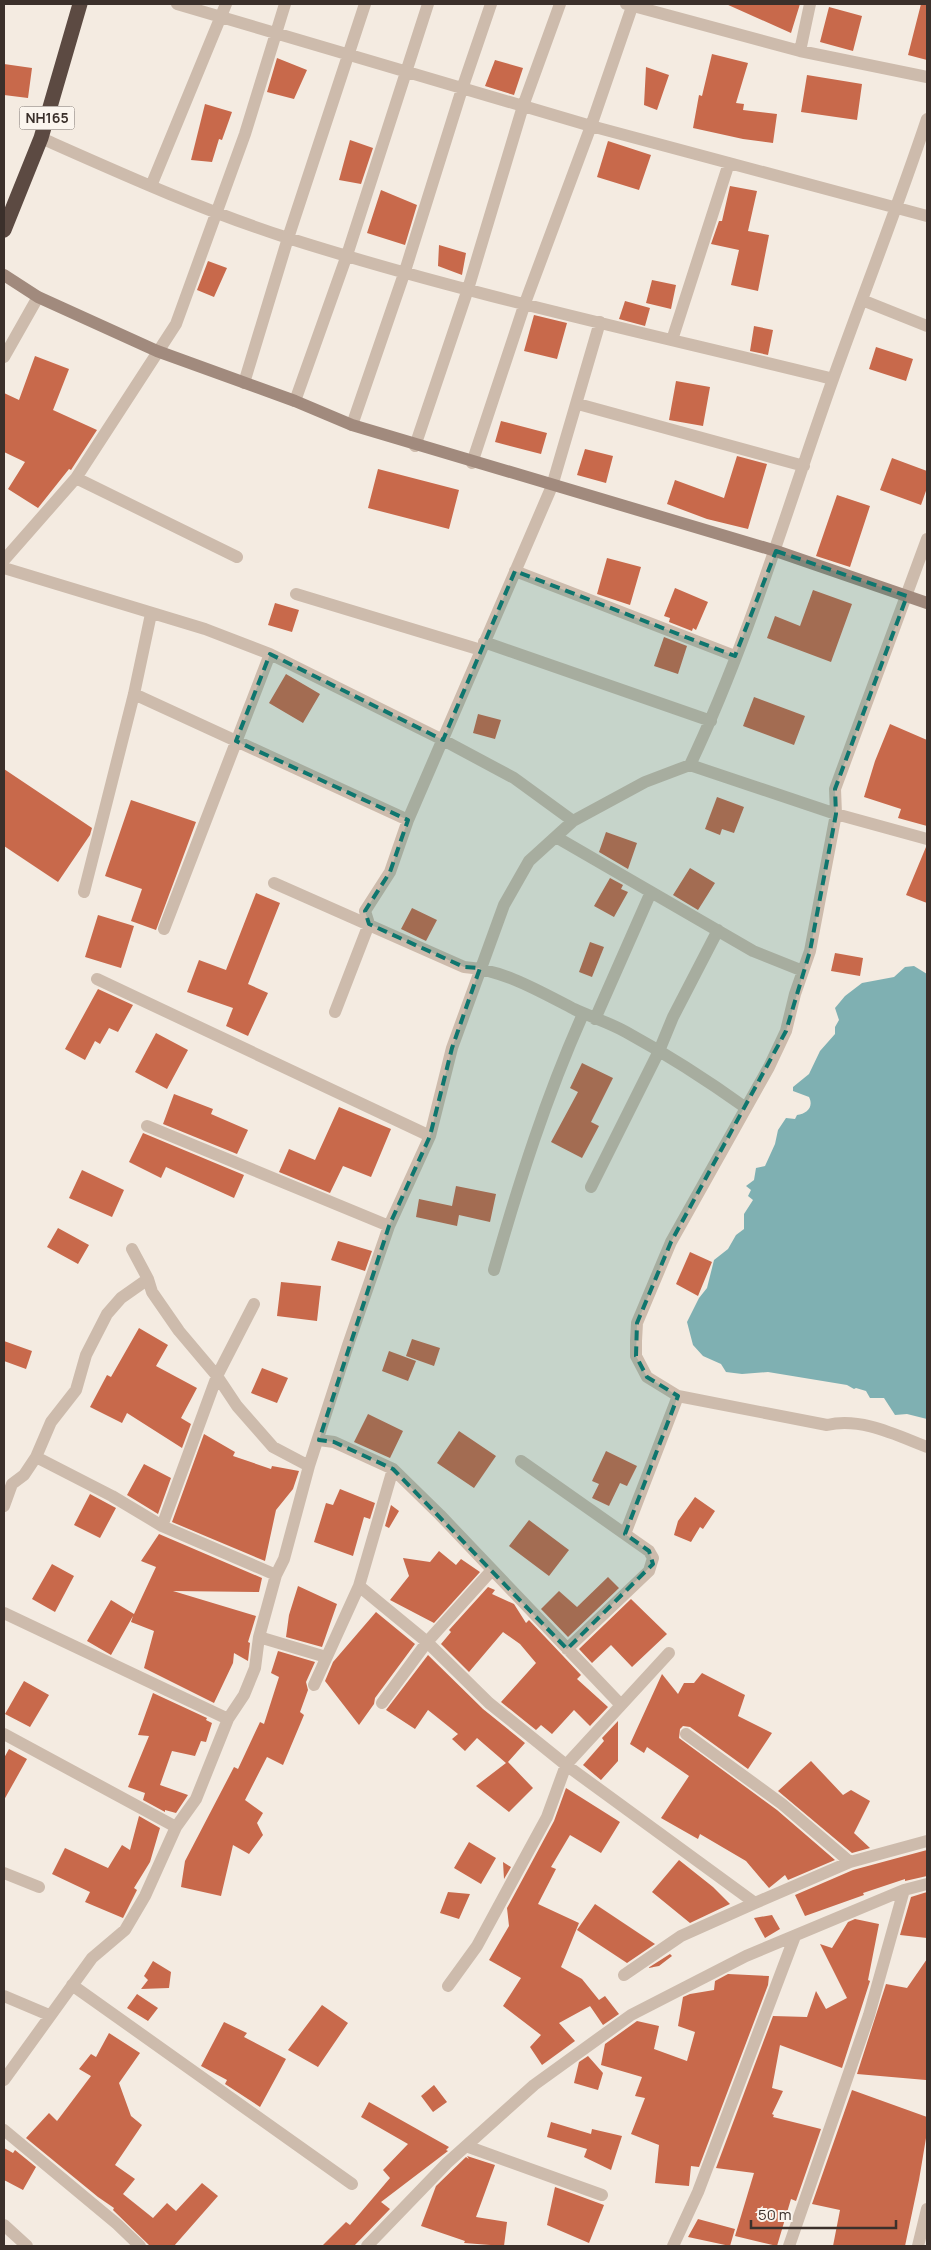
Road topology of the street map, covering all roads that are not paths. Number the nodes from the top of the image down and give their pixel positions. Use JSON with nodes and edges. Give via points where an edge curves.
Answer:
{"nodes":[{"id":1,"x":80,"y":4,"type":"edge"},
{"id":2,"x":177,"y":4,"type":"edge"},
{"id":3,"x":226,"y":4,"type":"edge"},
{"id":4,"x":285,"y":4,"type":"edge"},
{"id":5,"x":365,"y":4,"type":"edge"},
{"id":6,"x":428,"y":4,"type":"edge"},
{"id":7,"x":491,"y":4,"type":"edge"},
{"id":8,"x":560,"y":4,"type":"edge"},
{"id":9,"x":810,"y":4,"type":"edge"},
{"id":10,"x":630,"y":5,"type":"edge"},
{"id":11,"x":221,"y":17,"type":"junction"},
{"id":12,"x":275,"y":33,"type":"junction"},
{"id":13,"x":800,"y":51,"type":"junction"},
{"id":14,"x":348,"y":56,"type":"junction"},
{"id":15,"x":406,"y":72,"type":"junction"},
{"id":16,"x":927,"y":77,"type":"edge"},
{"id":17,"x":462,"y":89,"type":"junction"},
{"id":18,"x":523,"y":106,"type":"junction"},
{"id":19,"x":927,"y":119,"type":"edge"},
{"id":20,"x":592,"y":126,"type":"junction"},
{"id":21,"x":41,"y":138,"type":"junction"},
{"id":22,"x":729,"y":163,"type":"junction"},
{"id":23,"x":151,"y":186,"type":"junction"},
{"id":24,"x":897,"y":208,"type":"junction"},
{"id":25,"x":217,"y":211,"type":"junction"},
{"id":26,"x":927,"y":216,"type":"edge"},
{"id":27,"x":4,"y":230,"type":"edge"},
{"id":28,"x":288,"y":238,"type":"junction"},
{"id":29,"x":347,"y":255,"type":"junction"},
{"id":30,"x":405,"y":271,"type":"junction"},
{"id":31,"x":7,"y":277,"type":"edge"},
{"id":32,"x":468,"y":289,"type":"junction"},
{"id":33,"x":34,"y":294,"type":"junction"},
{"id":34,"x":862,"y":300,"type":"junction"},
{"id":35,"x":525,"y":303,"type":"junction"},
{"id":36,"x":600,"y":322,"type":"junction"},
{"id":37,"x":927,"y":326,"type":"edge"},
{"id":38,"x":672,"y":340,"type":"junction"},
{"id":39,"x":157,"y":351,"type":"junction"},
{"id":40,"x":4,"y":356,"type":"edge"},
{"id":41,"x":833,"y":379,"type":"junction"},
{"id":42,"x":244,"y":383,"type":"junction"},
{"id":43,"x":295,"y":401,"type":"junction"},
{"id":44,"x":578,"y":404,"type":"junction"},
{"id":45,"x":352,"y":425,"type":"junction"},
{"id":46,"x":415,"y":446,"type":"junction"},
{"id":47,"x":472,"y":462,"type":"junction"},
{"id":48,"x":804,"y":466,"type":"junction"},
{"id":49,"x":76,"y":478,"type":"junction"},
{"id":50,"x":552,"y":486,"type":"junction"},
{"id":51,"x":927,"y":539,"type":"edge"},
{"id":52,"x":776,"y":551,"type":"junction"},
{"id":53,"x":237,"y":557,"type":"dead end"},
{"id":54,"x":4,"y":560,"type":"edge"},
{"id":55,"x":4,"y":568,"type":"edge"},
{"id":56,"x":516,"y":571,"type":"junction"},
{"id":57,"x":296,"y":594,"type":"dead end"},
{"id":58,"x":907,"y":596,"type":"junction"},
{"id":59,"x":927,"y":603,"type":"edge"},
{"id":60,"x":152,"y":614,"type":"junction"},
{"id":61,"x":482,"y":646,"type":"junction"},
{"id":62,"x":270,"y":654,"type":"junction"},
{"id":63,"x":735,"y":656,"type":"junction"},
{"id":64,"x":134,"y":694,"type":"junction"},
{"id":65,"x":711,"y":721,"type":"junction"},
{"id":66,"x":443,"y":740,"type":"junction"},
{"id":67,"x":236,"y":741,"type":"junction"},
{"id":68,"x":690,"y":765,"type":"junction"},
{"id":69,"x":836,"y":814,"type":"junction"},
{"id":70,"x":408,"y":820,"type":"junction"},
{"id":71,"x":573,"y":821,"type":"junction"},
{"id":72,"x":556,"y":837,"type":"junction"},
{"id":73,"x":927,"y":839,"type":"edge"},
{"id":74,"x":274,"y":883,"type":"dead end"},
{"id":75,"x":84,"y":892,"type":"dead end"},
{"id":76,"x":651,"y":892,"type":"junction"},
{"id":77,"x":369,"y":924,"type":"junction"},
{"id":78,"x":164,"y":929,"type":"dead end"},
{"id":79,"x":718,"y":930,"type":"junction"},
{"id":80,"x":480,"y":968,"type":"junction"},
{"id":81,"x":803,"y":971,"type":"junction"},
{"id":82,"x":97,"y":979,"type":"dead end"},
{"id":83,"x":335,"y":1012,"type":"dead end"},
{"id":84,"x":589,"y":1016,"type":"junction"},
{"id":85,"x":659,"y":1051,"type":"junction"},
{"id":86,"x":746,"y":1108,"type":"junction"},
{"id":87,"x":147,"y":1126,"type":"dead end"},
{"id":88,"x":430,"y":1136,"type":"junction"},
{"id":89,"x":591,"y":1187,"type":"dead end"},
{"id":90,"x":389,"y":1226,"type":"junction"},
{"id":91,"x":132,"y":1249,"type":"dead end"},
{"id":92,"x":494,"y":1270,"type":"dead end"},
{"id":93,"x":148,"y":1279,"type":"junction"},
{"id":94,"x":254,"y":1304,"type":"dead end"},
{"id":95,"x":217,"y":1376,"type":"junction"},
{"id":96,"x":678,"y":1396,"type":"junction"},
{"id":97,"x":319,"y":1440,"type":"junction"},
{"id":98,"x":927,"y":1447,"type":"edge"},
{"id":99,"x":36,"y":1457,"type":"junction"},
{"id":100,"x":521,"y":1461,"type":"dead end"},
{"id":101,"x":309,"y":1466,"type":"junction"},
{"id":102,"x":393,"y":1469,"type":"junction"},
{"id":103,"x":4,"y":1506,"type":"edge"},
{"id":104,"x":162,"y":1526,"type":"junction"},
{"id":105,"x":625,"y":1534,"type":"junction"},
{"id":106,"x":492,"y":1570,"type":"junction"},
{"id":107,"x":276,"y":1575,"type":"junction"},
{"id":108,"x":360,"y":1586,"type":"junction"},
{"id":109,"x":4,"y":1613,"type":"edge"},
{"id":110,"x":259,"y":1637,"type":"junction"},
{"id":111,"x":427,"y":1642,"type":"junction"},
{"id":112,"x":567,"y":1649,"type":"junction"},
{"id":113,"x":669,"y":1653,"type":"dead end"},
{"id":114,"x":326,"y":1657,"type":"junction"},
{"id":115,"x":314,"y":1685,"type":"dead end"},
{"id":116,"x":382,"y":1703,"type":"dead end"},
{"id":117,"x":621,"y":1705,"type":"junction"},
{"id":118,"x":228,"y":1719,"type":"junction"},
{"id":119,"x":4,"y":1734,"type":"edge"},
{"id":120,"x":686,"y":1734,"type":"dead end"},
{"id":121,"x":566,"y":1765,"type":"junction"},
{"id":122,"x":176,"y":1827,"type":"junction"},
{"id":123,"x":927,"y":1841,"type":"edge"},
{"id":124,"x":850,"y":1862,"type":"junction"},
{"id":125,"x":4,"y":1873,"type":"edge"},
{"id":126,"x":927,"y":1884,"type":"edge"},
{"id":127,"x":40,"y":1887,"type":"dead end"},
{"id":128,"x":904,"y":1890,"type":"junction"},
{"id":129,"x":754,"y":1903,"type":"junction"},
{"id":130,"x":795,"y":1936,"type":"junction"},
{"id":131,"x":624,"y":1975,"type":"dead end"},
{"id":132,"x":72,"y":1985,"type":"junction"},
{"id":133,"x":448,"y":1986,"type":"dead end"},
{"id":134,"x":4,"y":1996,"type":"edge"},
{"id":135,"x":49,"y":2015,"type":"junction"},
{"id":136,"x":4,"y":2080,"type":"edge"},
{"id":137,"x":4,"y":2130,"type":"edge"},
{"id":138,"x":466,"y":2146,"type":"junction"},
{"id":139,"x":352,"y":2184,"type":"dead end"},
{"id":140,"x":602,"y":2195,"type":"dead end"},
{"id":141,"x":927,"y":2210,"type":"edge"},
{"id":142,"x":4,"y":2225,"type":"edge"},
{"id":143,"x":27,"y":2246,"type":"edge"},
{"id":144,"x":140,"y":2246,"type":"edge"},
{"id":145,"x":367,"y":2246,"type":"edge"},
{"id":146,"x":673,"y":2246,"type":"edge"},
{"id":147,"x":789,"y":2246,"type":"edge"},
{"id":148,"x":918,"y":2246,"type":"edge"}],
"edges":[{"from":1,"to":21,"type":"highway","number":"NH165"},
{"from":2,"to":11,"type":"street"},
{"from":3,"to":11,"type":"street"},
{"from":4,"to":12,"type":"street"},
{"from":5,"to":14,"type":"street"},
{"from":6,"to":15,"type":"street"},
{"from":7,"to":17,"type":"street"},
{"from":8,"to":18,"type":"street"},
{"from":9,"to":13,"type":"street"},
{"from":10,"to":13,"type":"street"},
{"from":10,"to":20,"type":"street"},
{"from":11,"to":12,"type":"street"},
{"from":11,"to":23,"type":"street"},
{"from":12,"to":14,"type":"street"},
{"from":12,"to":25,"type":"street","via":[[245,134]]},
{"from":13,"to":16,"type":"street"},
{"from":14,"to":15,"type":"street"},
{"from":14,"to":28,"type":"street"},
{"from":15,"to":17,"type":"street"},
{"from":15,"to":29,"type":"street"},
{"from":17,"to":18,"type":"street"},
{"from":17,"to":30,"type":"street"},
{"from":18,"to":20,"type":"street"},
{"from":18,"to":32,"type":"street"},
{"from":19,"to":24,"type":"street"},
{"from":20,"to":22,"type":"street"},
{"from":20,"to":35,"type":"street"},
{"from":21,"to":23,"type":"street"},
{"from":21,"to":27,"type":"highway","number":"NH165"},
{"from":22,"to":24,"type":"street"},
{"from":22,"to":38,"type":"street"},
{"from":23,"to":25,"type":"street"},
{"from":24,"to":26,"type":"street"},
{"from":24,"to":34,"type":"street"},
{"from":25,"to":28,"type":"street"},
{"from":25,"to":39,"type":"street","via":[[176,324]]},
{"from":28,"to":29,"type":"street"},
{"from":28,"to":42,"type":"street"},
{"from":29,"to":30,"type":"street"},
{"from":29,"to":43,"type":"street"},
{"from":30,"to":32,"type":"street"},
{"from":30,"to":45,"type":"street"},
{"from":31,"to":33,"type":"street"},
{"from":32,"to":35,"type":"street"},
{"from":32,"to":46,"type":"street"},
{"from":33,"to":39,"type":"street"},
{"from":33,"to":40,"type":"street"},
{"from":34,"to":37,"type":"street"},
{"from":34,"to":41,"type":"street"},
{"from":35,"to":36,"type":"street"},
{"from":35,"to":47,"type":"street"},
{"from":36,"to":38,"type":"street"},
{"from":36,"to":44,"type":"street"},
{"from":38,"to":41,"type":"street"},
{"from":39,"to":42,"type":"street"},
{"from":39,"to":49,"type":"street"},
{"from":41,"to":48,"type":"street"},
{"from":42,"to":43,"type":"street"},
{"from":43,"to":45,"type":"street"},
{"from":44,"to":48,"type":"street"},
{"from":44,"to":50,"type":"street"},
{"from":45,"to":46,"type":"street"},
{"from":46,"to":47,"type":"street"},
{"from":47,"to":50,"type":"street"},
{"from":48,"to":52,"type":"street"},
{"from":49,"to":53,"type":"street"},
{"from":49,"to":54,"type":"street"},
{"from":50,"to":52,"type":"street"},
{"from":50,"to":56,"type":"street"},
{"from":51,"to":58,"type":"street"},
{"from":52,"to":58,"type":"street"},
{"from":52,"to":63,"type":"street"},
{"from":55,"to":60,"type":"street"},
{"from":56,"to":61,"type":"street"},
{"from":56,"to":63,"type":"street"},
{"from":57,"to":61,"type":"street"},
{"from":58,"to":59,"type":"street"},
{"from":58,"to":69,"type":"street","via":[[836,789]]},
{"from":60,"to":62,"type":"street","via":[[205,629]]},
{"from":60,"to":64,"type":"street"},
{"from":61,"to":65,"type":"street"},
{"from":61,"to":66,"type":"street"},
{"from":62,"to":66,"type":"street"},
{"from":62,"to":67,"type":"street"},
{"from":63,"to":65,"type":"street"},
{"from":64,"to":67,"type":"street"},
{"from":64,"to":75,"type":"street"},
{"from":65,"to":68,"type":"street"},
{"from":66,"to":70,"type":"street"},
{"from":66,"to":71,"type":"street","via":[[514,778]]},
{"from":67,"to":70,"type":"street"},
{"from":67,"to":78,"type":"street"},
{"from":68,"to":69,"type":"street"},
{"from":68,"to":71,"type":"street","via":[[645,782]]},
{"from":69,"to":73,"type":"street"},
{"from":69,"to":81,"type":"street","via":[[810,950]]},
{"from":70,"to":77,"type":"street","via":[[390,872],[365,911]]},
{"from":71,"to":72,"type":"street"},
{"from":72,"to":76,"type":"street"},
{"from":72,"to":80,"type":"street","via":[[529,861],[504,905]]},
{"from":74,"to":77,"type":"street"},
{"from":76,"to":79,"type":"street"},
{"from":76,"to":84,"type":"street"},
{"from":77,"to":80,"type":"street","via":[[464,967]]},
{"from":77,"to":83,"type":"street"},
{"from":79,"to":81,"type":"street","via":[[753,951]]},
{"from":79,"to":85,"type":"street"},
{"from":80,"to":84,"type":"street","via":[[515,980]]},
{"from":80,"to":88,"type":"street","via":[[452,1048]]},
{"from":81,"to":86,"type":"street","via":[[786,1031]]},
{"from":82,"to":88,"type":"street"},
{"from":84,"to":85,"type":"street"},
{"from":84,"to":92,"type":"street","via":[[562,1062],[533,1138]]},
{"from":85,"to":86,"type":"street"},
{"from":85,"to":89,"type":"street"},
{"from":86,"to":96,"type":"street","via":[[671,1242],[637,1323],[636,1356],[647,1377]]},
{"from":87,"to":90,"type":"street"},
{"from":88,"to":90,"type":"street"},
{"from":90,"to":97,"type":"street"},
{"from":91,"to":93,"type":"street"},
{"from":93,"to":95,"type":"street","via":[[152,1292],[179,1331]]},
{"from":93,"to":99,"type":"street","via":[[107,1314],[86,1355],[76,1390],[51,1422]]},
{"from":94,"to":95,"type":"street"},
{"from":95,"to":101,"type":"street","via":[[237,1406],[273,1447]]},
{"from":95,"to":104,"type":"street"},
{"from":96,"to":98,"type":"street","via":[[827,1424],[842,1421],[881,1429]]},
{"from":96,"to":105,"type":"street"},
{"from":97,"to":101,"type":"street"},
{"from":97,"to":102,"type":"street","via":[[334,1442]]},
{"from":99,"to":103,"type":"street","via":[[24,1475],[12,1484]]},
{"from":99,"to":104,"type":"street"},
{"from":100,"to":105,"type":"street"},
{"from":101,"to":107,"type":"street","via":[[284,1559]]},
{"from":102,"to":106,"type":"street"},
{"from":102,"to":108,"type":"street"},
{"from":104,"to":107,"type":"street"},
{"from":105,"to":112,"type":"street","via":[[649,1551],[653,1558],[649,1572]]},
{"from":106,"to":111,"type":"street"},
{"from":106,"to":112,"type":"street"},
{"from":107,"to":110,"type":"street"},
{"from":108,"to":111,"type":"street"},
{"from":108,"to":114,"type":"street"},
{"from":109,"to":118,"type":"street"},
{"from":110,"to":114,"type":"street"},
{"from":110,"to":118,"type":"street","via":[[255,1668],[244,1695]]},
{"from":111,"to":116,"type":"street"},
{"from":111,"to":121,"type":"street","via":[[489,1703]]},
{"from":112,"to":117,"type":"street"},
{"from":113,"to":117,"type":"street"},
{"from":114,"to":115,"type":"street"},
{"from":117,"to":121,"type":"street"},
{"from":118,"to":122,"type":"street","via":[[196,1799]]},
{"from":119,"to":122,"type":"street"},
{"from":120,"to":124,"type":"street","via":[[782,1804]]},
{"from":121,"to":129,"type":"street"},
{"from":121,"to":133,"type":"street","via":[[547,1817],[477,1946]]},
{"from":122,"to":132,"type":"street","via":[[145,1896],[125,1930],[92,1958]]},
{"from":123,"to":124,"type":"street"},
{"from":124,"to":129,"type":"street"},
{"from":125,"to":127,"type":"street"},
{"from":126,"to":128,"type":"street"},
{"from":128,"to":130,"type":"street"},
{"from":128,"to":147,"type":"street","via":[[869,2014]]},
{"from":129,"to":131,"type":"street","via":[[681,1936]]},
{"from":130,"to":138,"type":"street","via":[[746,1956],[630,2015],[534,2085]]},
{"from":130,"to":146,"type":"street","via":[[698,2192]]},
{"from":132,"to":135,"type":"street"},
{"from":132,"to":139,"type":"street"},
{"from":134,"to":135,"type":"street"},
{"from":135,"to":136,"type":"street"},
{"from":137,"to":144,"type":"street"},
{"from":138,"to":140,"type":"street"},
{"from":138,"to":145,"type":"street"},
{"from":141,"to":148,"type":"street"},
{"from":142,"to":143,"type":"street"}]}
